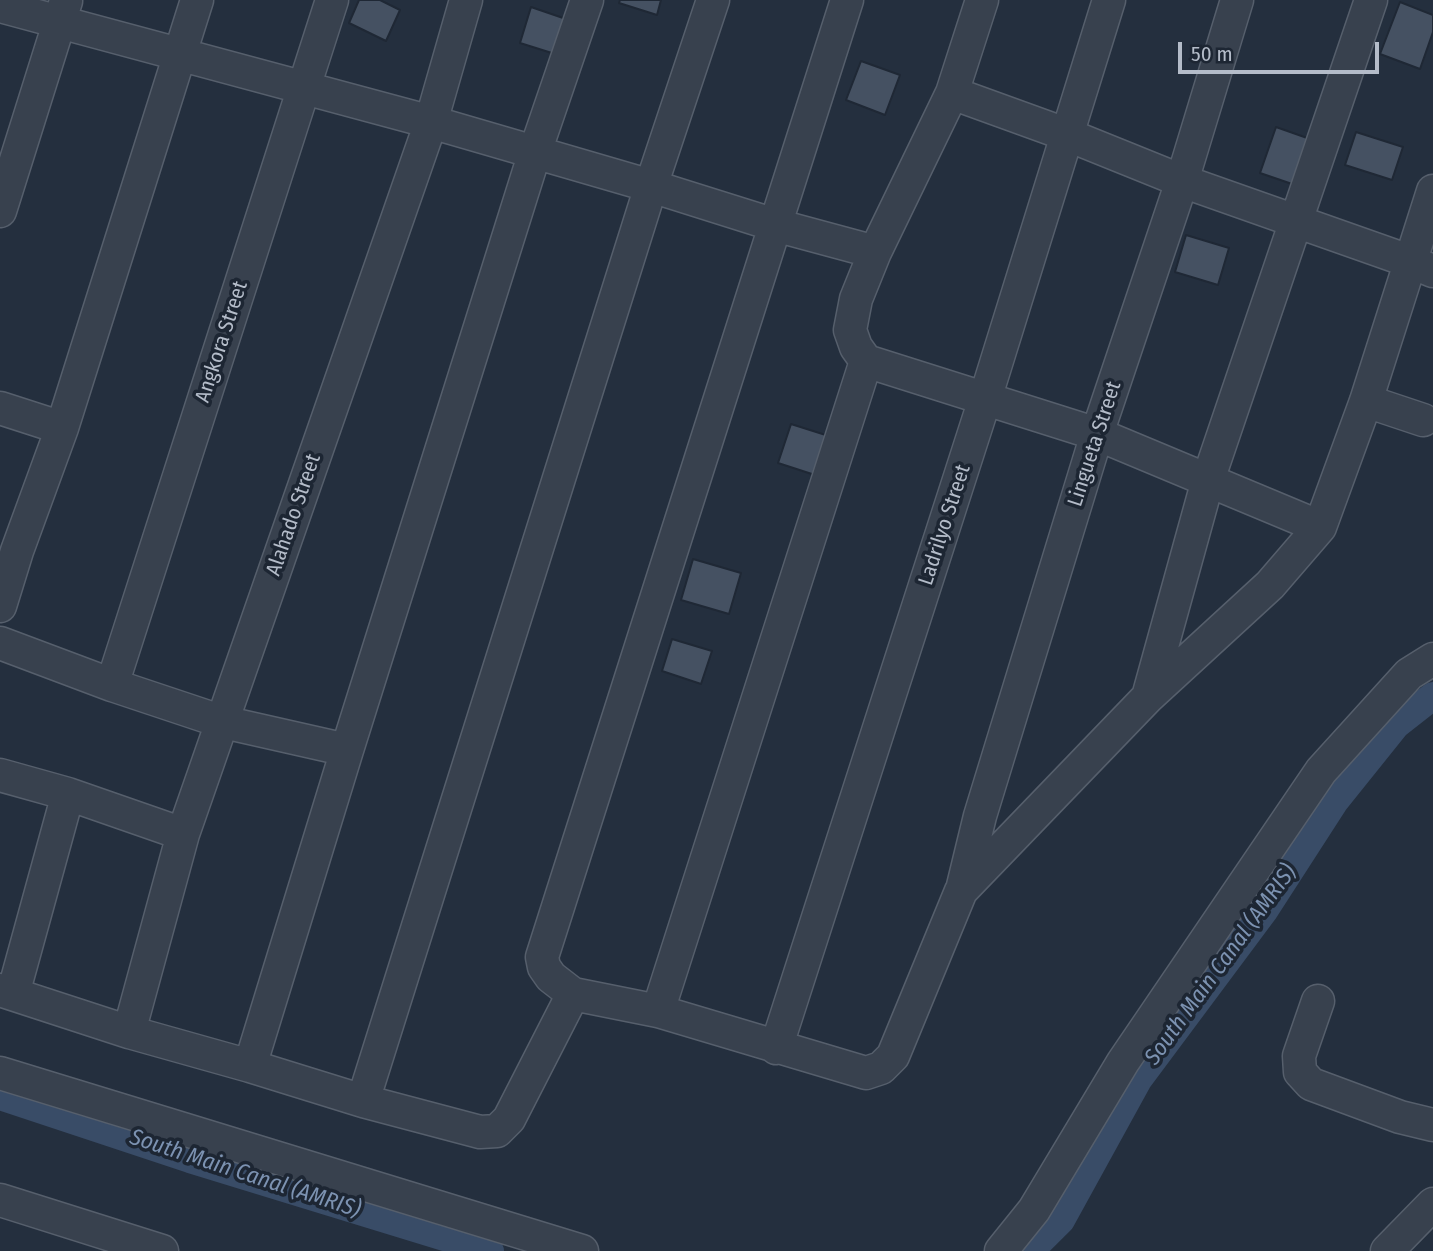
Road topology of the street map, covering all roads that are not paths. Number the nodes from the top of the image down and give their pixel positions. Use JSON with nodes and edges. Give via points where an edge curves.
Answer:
{"nodes":[{"id":1,"x":197,"y":0,"type":"edge"},
{"id":2,"x":332,"y":0,"type":"edge"},
{"id":3,"x":466,"y":0,"type":"edge"},
{"id":4,"x":587,"y":0,"type":"edge"},
{"id":5,"x":713,"y":0,"type":"edge"},
{"id":6,"x":847,"y":0,"type":"edge"},
{"id":7,"x":982,"y":0,"type":"edge"},
{"id":8,"x":1109,"y":0,"type":"edge"},
{"id":9,"x":1237,"y":0,"type":"edge"},
{"id":10,"x":1371,"y":0,"type":"edge"},
{"id":11,"x":0,"y":6,"type":"edge"},
{"id":12,"x":63,"y":10,"type":"edge"},
{"id":13,"x":180,"y":55,"type":"junction"},
{"id":14,"x":304,"y":89,"type":"junction"},
{"id":15,"x":952,"y":93,"type":"junction"},
{"id":16,"x":431,"y":122,"type":"junction"},
{"id":17,"x":1068,"y":135,"type":"junction"},
{"id":18,"x":535,"y":152,"type":"junction"},
{"id":19,"x":1182,"y":181,"type":"junction"},
{"id":20,"x":652,"y":186,"type":"junction"},
{"id":21,"x":1433,"y":191,"type":"edge"},
{"id":22,"x":0,"y":211,"type":"edge"},
{"id":23,"x":1295,"y":222,"type":"junction"},
{"id":24,"x":775,"y":225,"type":"junction"},
{"id":25,"x":875,"y":252,"type":"junction"},
{"id":26,"x":1421,"y":266,"type":"edge"},
{"id":27,"x":866,"y":361,"type":"junction"},
{"id":28,"x":985,"y":399,"type":"junction"},
{"id":29,"x":1366,"y":401,"type":"junction"},
{"id":30,"x":0,"y":408,"type":"edge"},
{"id":31,"x":1423,"y":420,"type":"dead end"},
{"id":32,"x":62,"y":428,"type":"junction"},
{"id":33,"x":1097,"y":434,"type":"junction"},
{"id":34,"x":1208,"y":480,"type":"junction"},
{"id":35,"x":1320,"y":527,"type":"junction"},
{"id":36,"x":8,"y":549,"type":"edge"},
{"id":37,"x":0,"y":606,"type":"edge"},
{"id":38,"x":0,"y":643,"type":"edge"},
{"id":39,"x":1433,"y":659,"type":"edge"},
{"id":40,"x":112,"y":685,"type":"junction"},
{"id":41,"x":1148,"y":697,"type":"junction"},
{"id":42,"x":223,"y":722,"type":"junction"},
{"id":43,"x":346,"y":750,"type":"junction"},
{"id":44,"x":0,"y":775,"type":"edge"},
{"id":45,"x":68,"y":794,"type":"junction"},
{"id":46,"x":183,"y":834,"type":"junction"},
{"id":47,"x":961,"y":891,"type":"junction"},
{"id":48,"x":7,"y":992,"type":"edge"},
{"id":49,"x":573,"y":994,"type":"junction"},
{"id":50,"x":1318,"y":1001,"type":"dead end"},
{"id":51,"x":658,"y":1011,"type":"junction"},
{"id":52,"x":129,"y":1032,"type":"junction"},
{"id":53,"x":776,"y":1048,"type":"junction"},
{"id":54,"x":250,"y":1066,"type":"junction"},
{"id":55,"x":0,"y":1073,"type":"edge"},
{"id":56,"x":363,"y":1101,"type":"junction"},
{"id":57,"x":1433,"y":1125,"type":"edge"},
{"id":58,"x":0,"y":1200,"type":"edge"},
{"id":59,"x":1433,"y":1204,"type":"edge"},
{"id":60,"x":162,"y":1251,"type":"edge"},
{"id":61,"x":582,"y":1251,"type":"edge"},
{"id":62,"x":1001,"y":1251,"type":"edge"},
{"id":63,"x":1387,"y":1251,"type":"edge"}],
"edges":[{"from":1,"to":13,"type":"street"},
{"from":2,"to":14,"type":"street","name":"Angkora Street"},
{"from":3,"to":16,"type":"street","name":"Alahado Street"},
{"from":4,"to":18,"type":"street"},
{"from":5,"to":20,"type":"street"},
{"from":6,"to":24,"type":"street"},
{"from":7,"to":15,"type":"street"},
{"from":8,"to":17,"type":"street","name":"Ladrilyo Street"},
{"from":9,"to":19,"type":"street","name":"Lingueta Street"},
{"from":10,"to":23,"type":"street"},
{"from":11,"to":12,"type":"street"},
{"from":12,"to":13,"type":"street"},
{"from":12,"to":22,"type":"street"},
{"from":13,"to":14,"type":"street"},
{"from":13,"to":32,"type":"street"},
{"from":14,"to":16,"type":"street"},
{"from":14,"to":40,"type":"street","name":"Angkora Street"},
{"from":15,"to":17,"type":"street"},
{"from":15,"to":25,"type":"street"},
{"from":16,"to":18,"type":"street"},
{"from":16,"to":42,"type":"street","name":"Alahado Street"},
{"from":17,"to":19,"type":"street"},
{"from":17,"to":28,"type":"street","name":"Ladrilyo Street"},
{"from":18,"to":20,"type":"street"},
{"from":18,"to":43,"type":"street"},
{"from":19,"to":23,"type":"street"},
{"from":19,"to":33,"type":"street","name":"Lingueta Street"},
{"from":20,"to":24,"type":"street"},
{"from":20,"to":56,"type":"street"},
{"from":21,"to":26,"type":"street"},
{"from":23,"to":26,"type":"street"},
{"from":23,"to":34,"type":"street"},
{"from":24,"to":25,"type":"street"},
{"from":24,"to":49,"type":"street","via":[[542,957],[551,977]]},
{"from":25,"to":27,"type":"street","via":[[856,299],[850,330]]},
{"from":26,"to":29,"type":"street"},
{"from":27,"to":28,"type":"street"},
{"from":27,"to":51,"type":"street"},
{"from":28,"to":33,"type":"street"},
{"from":28,"to":53,"type":"street","name":"Ladrilyo Street"},
{"from":29,"to":31,"type":"street"},
{"from":29,"to":35,"type":"street"},
{"from":30,"to":32,"type":"street"},
{"from":32,"to":36,"type":"street"},
{"from":33,"to":34,"type":"street"},
{"from":33,"to":47,"type":"street","name":"Lingueta Street"},
{"from":34,"to":35,"type":"street"},
{"from":34,"to":41,"type":"street"},
{"from":35,"to":41,"type":"street","via":[[1270,585]]},
{"from":36,"to":37,"type":"street"},
{"from":38,"to":40,"type":"street"},
{"from":39,"to":62,"type":"street","via":[[1409,674],[1321,771],[1123,1062],[1034,1210]]},
{"from":40,"to":42,"type":"street"},
{"from":41,"to":47,"type":"street"},
{"from":42,"to":43,"type":"street"},
{"from":42,"to":46,"type":"street","name":"Alahado Street"},
{"from":43,"to":54,"type":"street"},
{"from":44,"to":45,"type":"street"},
{"from":45,"to":46,"type":"street"},
{"from":45,"to":48,"type":"street"},
{"from":46,"to":52,"type":"street","name":"Alahado Street"},
{"from":47,"to":53,"type":"street","via":[[893,1056],[880,1068],[866,1073]]},
{"from":48,"to":52,"type":"street"},
{"from":49,"to":51,"type":"street"},
{"from":49,"to":56,"type":"street","via":[[509,1119],[497,1131],[480,1132]]},
{"from":50,"to":57,"type":"street","via":[[1299,1056],[1300,1072],[1311,1084]]},
{"from":51,"to":53,"type":"street"},
{"from":52,"to":54,"type":"street"},
{"from":54,"to":56,"type":"street"},
{"from":55,"to":61,"type":"street"},
{"from":58,"to":60,"type":"street"},
{"from":59,"to":63,"type":"street"}]}
